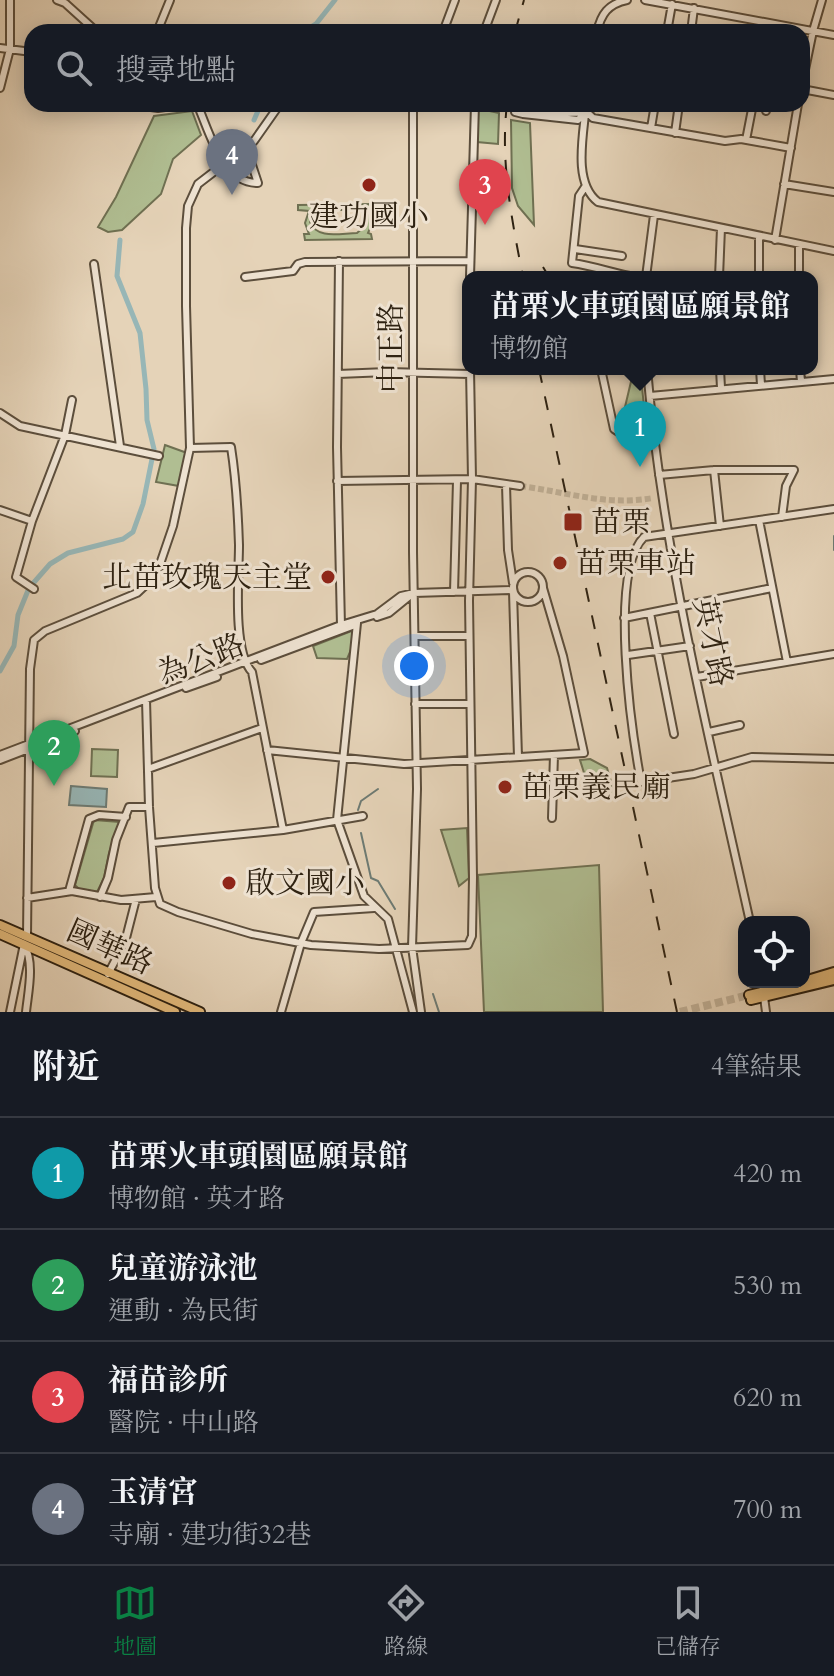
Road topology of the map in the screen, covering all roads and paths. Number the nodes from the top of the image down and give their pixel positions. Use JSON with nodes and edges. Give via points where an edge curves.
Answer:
{"nodes":[{"id":1,"x":10,"y":0,"type":"edge"},
{"id":2,"x":57,"y":0,"type":"edge"},
{"id":3,"x":170,"y":0,"type":"edge"},
{"id":4,"x":455,"y":0,"type":"edge"},
{"id":5,"x":496,"y":0,"type":"edge"},
{"id":6,"x":627,"y":0,"type":"edge"},
{"id":7,"x":645,"y":0,"type":"edge"},
{"id":8,"x":822,"y":0,"type":"edge"},
{"id":9,"x":686,"y":3,"type":"edge"},
{"id":10,"x":672,"y":4,"type":"junction"},
{"id":11,"x":694,"y":8,"type":"junction"},
{"id":12,"x":768,"y":23,"type":"joint"},
{"id":13,"x":88,"y":24,"type":"edge"},
{"id":14,"x":160,"y":24,"type":"edge"},
{"id":15,"x":446,"y":24,"type":"edge"},
{"id":16,"x":487,"y":24,"type":"edge"},
{"id":17,"x":599,"y":24,"type":"edge"},
{"id":18,"x":668,"y":24,"type":"edge"},
{"id":19,"x":692,"y":24,"type":"edge"},
{"id":20,"x":774,"y":24,"type":"edge"},
{"id":21,"x":810,"y":30,"type":"edge"},
{"id":22,"x":813,"y":31,"type":"junction"},
{"id":23,"x":834,"y":35,"type":"edge"},
{"id":24,"x":810,"y":46,"type":"edge"},
{"id":25,"x":0,"y":48,"type":"edge"},
{"id":26,"x":10,"y":49,"type":"junction"},
{"id":27,"x":24,"y":51,"type":"edge"},
{"id":28,"x":0,"y":88,"type":"edge"},
{"id":29,"x":810,"y":90,"type":"edge"},
{"id":30,"x":834,"y":95,"type":"edge"},
{"id":31,"x":201,"y":112,"type":"edge"},
{"id":32,"x":274,"y":112,"type":"edge"},
{"id":33,"x":413,"y":112,"type":"edge"},
{"id":34,"x":475,"y":112,"type":"edge"},
{"id":35,"x":586,"y":112,"type":"edge"},
{"id":36,"x":589,"y":112,"type":"edge"},
{"id":37,"x":654,"y":112,"type":"edge"},
{"id":38,"x":678,"y":112,"type":"edge"},
{"id":39,"x":751,"y":112,"type":"edge"},
{"id":40,"x":797,"y":112,"type":"edge"},
{"id":41,"x":651,"y":128,"type":"junction"},
{"id":42,"x":675,"y":133,"type":"junction"},
{"id":43,"x":746,"y":140,"type":"junction"},
{"id":44,"x":246,"y":147,"type":"junction"},
{"id":45,"x":791,"y":148,"type":"junction"},
{"id":46,"x":225,"y":164,"type":"junction"},
{"id":47,"x":784,"y":184,"type":"junction"},
{"id":48,"x":585,"y":187,"type":"junction"},
{"id":49,"x":834,"y":192,"type":"edge"},
{"id":50,"x":654,"y":215,"type":"junction"},
{"id":51,"x":721,"y":228,"type":"junction"},
{"id":52,"x":759,"y":236,"type":"junction"},
{"id":53,"x":775,"y":240,"type":"junction"},
{"id":54,"x":799,"y":244,"type":"junction"},
{"id":55,"x":575,"y":249,"type":"junction"},
{"id":56,"x":834,"y":251,"type":"edge"},
{"id":57,"x":622,"y":256,"type":"dead end"},
{"id":58,"x":413,"y":260,"type":"junction"},
{"id":59,"x":339,"y":261,"type":"junction"},
{"id":60,"x":470,"y":261,"type":"junction"},
{"id":61,"x":94,"y":264,"type":"dead end"},
{"id":62,"x":470,"y":271,"type":"edge"},
{"id":63,"x":614,"y":271,"type":"edge"},
{"id":64,"x":647,"y":271,"type":"edge"},
{"id":65,"x":719,"y":271,"type":"edge"},
{"id":66,"x":759,"y":271,"type":"edge"},
{"id":67,"x":799,"y":271,"type":"edge"},
{"id":68,"x":245,"y":277,"type":"dead end"},
{"id":69,"x":462,"y":371,"type":"edge"},
{"id":70,"x":413,"y":372,"type":"junction"},
{"id":71,"x":338,"y":374,"type":"junction"},
{"id":72,"x":470,"y":375,"type":"edge"},
{"id":73,"x":602,"y":375,"type":"edge"},
{"id":74,"x":648,"y":375,"type":"edge"},
{"id":75,"x":720,"y":375,"type":"edge"},
{"id":76,"x":760,"y":375,"type":"edge"},
{"id":77,"x":800,"y":375,"type":"edge"},
{"id":78,"x":834,"y":379,"type":"edge"},
{"id":79,"x":801,"y":382,"type":"junction"},
{"id":80,"x":761,"y":385,"type":"junction"},
{"id":81,"x":721,"y":388,"type":"junction"},
{"id":82,"x":650,"y":396,"type":"junction"},
{"id":83,"x":72,"y":400,"type":"dead end"},
{"id":84,"x":0,"y":413,"type":"edge"},
{"id":85,"x":65,"y":435,"type":"junction"},
{"id":86,"x":656,"y":439,"type":"junction"},
{"id":87,"x":120,"y":446,"type":"junction"},
{"id":88,"x":190,"y":448,"type":"junction"},
{"id":89,"x":159,"y":456,"type":"dead end"},
{"id":90,"x":714,"y":470,"type":"junction"},
{"id":91,"x":659,"y":475,"type":"junction"},
{"id":92,"x":472,"y":479,"type":"junction"},
{"id":93,"x":414,"y":480,"type":"junction"},
{"id":94,"x":337,"y":481,"type":"junction"},
{"id":95,"x":457,"y":481,"type":"junction"},
{"id":96,"x":506,"y":485,"type":"junction"},
{"id":97,"x":520,"y":486,"type":"tunnel mouth"},
{"id":98,"x":663,"y":497,"type":"junction"},
{"id":99,"x":653,"y":498,"type":"tunnel mouth"},
{"id":100,"x":834,"y":509,"type":"edge"},
{"id":101,"x":0,"y":510,"type":"edge"},
{"id":102,"x":782,"y":517,"type":"junction"},
{"id":103,"x":759,"y":520,"type":"junction"},
{"id":104,"x":32,"y":521,"type":"junction"},
{"id":105,"x":720,"y":526,"type":"junction"},
{"id":106,"x":669,"y":534,"type":"junction"},
{"id":107,"x":543,"y":588,"type":"junction"},
{"id":108,"x":772,"y":588,"type":"junction"},
{"id":109,"x":34,"y":589,"type":"dead end"},
{"id":110,"x":513,"y":589,"type":"junction"},
{"id":111,"x":454,"y":592,"type":"junction"},
{"id":112,"x":469,"y":592,"type":"junction"},
{"id":113,"x":414,"y":593,"type":"junction"},
{"id":114,"x":527,"y":603,"type":"junction"},
{"id":115,"x":683,"y":607,"type":"junction"},
{"id":116,"x":650,"y":613,"type":"junction"},
{"id":117,"x":624,"y":618,"type":"junction"},
{"id":118,"x":513,"y":619,"type":"junction"},
{"id":119,"x":357,"y":623,"type":"junction"},
{"id":120,"x":342,"y":627,"type":"junction"},
{"id":121,"x":415,"y":636,"type":"junction"},
{"id":122,"x":469,"y":636,"type":"junction"},
{"id":123,"x":690,"y":646,"type":"junction"},
{"id":124,"x":656,"y":651,"type":"junction"},
{"id":125,"x":834,"y":654,"type":"edge"},
{"id":126,"x":628,"y":655,"type":"junction"},
{"id":127,"x":787,"y":662,"type":"junction"},
{"id":128,"x":246,"y":664,"type":"junction"},
{"id":129,"x":697,"y":677,"type":"junction"},
{"id":130,"x":146,"y":701,"type":"junction"},
{"id":131,"x":415,"y":704,"type":"junction"},
{"id":132,"x":470,"y":704,"type":"junction"},
{"id":133,"x":740,"y":725,"type":"dead end"},
{"id":134,"x":262,"y":728,"type":"junction"},
{"id":135,"x":709,"y":732,"type":"junction"},
{"id":136,"x":674,"y":734,"type":"dead end"},
{"id":137,"x":29,"y":748,"type":"junction"},
{"id":138,"x":267,"y":750,"type":"junction"},
{"id":139,"x":554,"y":755,"type":"junction"},
{"id":140,"x":343,"y":756,"type":"junction"},
{"id":141,"x":518,"y":757,"type":"junction"},
{"id":142,"x":0,"y":758,"type":"edge"},
{"id":143,"x":834,"y":759,"type":"edge"},
{"id":144,"x":471,"y":761,"type":"junction"},
{"id":145,"x":415,"y":764,"type":"junction"},
{"id":146,"x":148,"y":769,"type":"junction"},
{"id":147,"x":716,"y":769,"type":"junction"},
{"id":148,"x":149,"y":807,"type":"junction"},
{"id":149,"x":363,"y":816,"type":"dead end"},
{"id":150,"x":126,"y":817,"type":"junction"},
{"id":151,"x":552,"y":818,"type":"dead end"},
{"id":152,"x":337,"y":820,"type":"junction"},
{"id":153,"x":283,"y":830,"type":"junction"},
{"id":154,"x":153,"y":843,"type":"junction"},
{"id":155,"x":69,"y":891,"type":"junction"},
{"id":156,"x":100,"y":897,"type":"junction"},
{"id":157,"x":156,"y":897,"type":"junction"},
{"id":158,"x":27,"y":898,"type":"junction"},
{"id":159,"x":136,"y":899,"type":"junction"},
{"id":160,"x":374,"y":908,"type":"junction"},
{"id":161,"x":749,"y":916,"type":"edge"},
{"id":162,"x":0,"y":925,"type":"edge"},
{"id":163,"x":0,"y":934,"type":"edge"},
{"id":164,"x":26,"y":940,"type":"junction"},
{"id":165,"x":301,"y":943,"type":"junction"},
{"id":166,"x":412,"y":947,"type":"junction"},
{"id":167,"x":394,"y":948,"type":"junction"},
{"id":168,"x":834,"y":972,"type":"edge"},
{"id":169,"x":106,"y":977,"type":"junction"},
{"id":170,"x":810,"y":980,"type":"edge"},
{"id":171,"x":834,"y":980,"type":"edge"},
{"id":172,"x":763,"y":990,"type":"edge"},
{"id":173,"x":750,"y":998,"type":"tunnel mouth"},
{"id":174,"x":185,"y":1009,"type":"edge"},
{"id":175,"x":10,"y":1012,"type":"edge"},
{"id":176,"x":26,"y":1012,"type":"edge"},
{"id":177,"x":175,"y":1012,"type":"edge"},
{"id":178,"x":200,"y":1012,"type":"edge"},
{"id":179,"x":281,"y":1012,"type":"edge"},
{"id":180,"x":413,"y":1012,"type":"edge"},
{"id":181,"x":421,"y":1012,"type":"edge"},
{"id":182,"x":766,"y":1012,"type":"edge"}],
"edges":[{"from":1,"to":26,"type":"street"},
{"from":2,"to":13,"type":"street"},
{"from":3,"to":14,"type":"street"},
{"from":4,"to":15,"type":"street"},
{"from":5,"to":16,"type":"street"},
{"from":6,"to":17,"type":"street","via":[[608,8]]},
{"from":7,"to":10,"type":"street"},
{"from":8,"to":22,"type":"street"},
{"from":9,"to":10,"type":"street"},
{"from":9,"to":11,"type":"street"},
{"from":10,"to":18,"type":"street"},
{"from":11,"to":12,"type":"street"},
{"from":11,"to":19,"type":"street"},
{"from":12,"to":20,"type":"street"},
{"from":21,"to":22,"type":"street"},
{"from":22,"to":23,"type":"street"},
{"from":22,"to":24,"type":"street"},
{"from":25,"to":26,"type":"street"},
{"from":26,"to":27,"type":"street"},
{"from":26,"to":28,"type":"street"},
{"from":29,"to":30,"type":"street"},
{"from":31,"to":46,"type":"street"},
{"from":32,"to":44,"type":"street"},
{"from":33,"to":58,"type":"street","name":"中正路"},
{"from":34,"to":60,"type":"street"},
{"from":35,"to":48,"type":"street"},
{"from":36,"to":41,"type":"street","via":[[593,118]]},
{"from":37,"to":41,"type":"street"},
{"from":38,"to":42,"type":"street"},
{"from":39,"to":43,"type":"street"},
{"from":40,"to":45,"type":"street"},
{"from":41,"to":42,"type":"street"},
{"from":42,"to":43,"type":"street"},
{"from":43,"to":45,"type":"street"},
{"from":44,"to":46,"type":"street"},
{"from":44,"to":46,"type":"street","via":[[258,183],[239,179]]},
{"from":45,"to":47,"type":"street"},
{"from":46,"to":88,"type":"street","via":[[198,184],[188,206]]},
{"from":47,"to":49,"type":"street"},
{"from":47,"to":53,"type":"street"},
{"from":48,"to":50,"type":"street","via":[[598,202]]},
{"from":48,"to":55,"type":"street","via":[[579,196]]},
{"from":50,"to":51,"type":"street"},
{"from":50,"to":64,"type":"street"},
{"from":51,"to":52,"type":"street"},
{"from":51,"to":65,"type":"street"},
{"from":52,"to":53,"type":"street"},
{"from":52,"to":66,"type":"street"},
{"from":53,"to":54,"type":"street"},
{"from":54,"to":56,"type":"street"},
{"from":54,"to":67,"type":"street"},
{"from":55,"to":57,"type":"street"},
{"from":55,"to":63,"type":"street","via":[[572,263]]},
{"from":58,"to":59,"type":"street"},
{"from":58,"to":60,"type":"street"},
{"from":58,"to":70,"type":"street","name":"中正路"},
{"from":59,"to":68,"type":"street","via":[[305,262],[293,271]]},
{"from":59,"to":71,"type":"street"},
{"from":60,"to":62,"type":"street"},
{"from":61,"to":87,"type":"street"},
{"from":69,"to":70,"type":"street"},
{"from":70,"to":71,"type":"street"},
{"from":70,"to":93,"type":"street","name":"中正路"},
{"from":71,"to":94,"type":"street"},
{"from":72,"to":92,"type":"street"},
{"from":73,"to":86,"type":"street","via":[[614,429]]},
{"from":74,"to":82,"type":"street","name":"英才路"},
{"from":75,"to":81,"type":"street"},
{"from":76,"to":80,"type":"street"},
{"from":77,"to":79,"type":"street"},
{"from":78,"to":79,"type":"street"},
{"from":79,"to":80,"type":"street"},
{"from":80,"to":81,"type":"street"},
{"from":81,"to":82,"type":"street"},
{"from":82,"to":86,"type":"street","name":"英才路"},
{"from":83,"to":85,"type":"street"},
{"from":84,"to":85,"type":"street","via":[[20,426]]},
{"from":85,"to":87,"type":"street"},
{"from":85,"to":104,"type":"street"},
{"from":86,"to":91,"type":"street","name":"英才路"},
{"from":87,"to":89,"type":"street"},
{"from":88,"to":128,"type":"street","via":[[231,447],[238,535],[235,588]]},
{"from":88,"to":137,"type":"street","via":[[173,526],[152,579],[137,593],[34,640]]},
{"from":90,"to":91,"type":"street"},
{"from":90,"to":102,"type":"street","via":[[794,470]]},
{"from":90,"to":105,"type":"street"},
{"from":91,"to":98,"type":"street","name":"英才路"},
{"from":92,"to":95,"type":"street"},
{"from":92,"to":96,"type":"street"},
{"from":92,"to":112,"type":"street"},
{"from":93,"to":94,"type":"street"},
{"from":93,"to":95,"type":"street"},
{"from":93,"to":113,"type":"street","name":"中正路"},
{"from":94,"to":120,"type":"street"},
{"from":95,"to":111,"type":"street"},
{"from":96,"to":97,"type":"street"},
{"from":96,"to":110,"type":"street"},
{"from":98,"to":99,"type":"street"},
{"from":98,"to":106,"type":"street","name":"英才路"},
{"from":100,"to":102,"type":"street"},
{"from":101,"to":104,"type":"street"},
{"from":102,"to":103,"type":"street"},
{"from":103,"to":105,"type":"street"},
{"from":103,"to":108,"type":"street"},
{"from":104,"to":109,"type":"street","via":[[16,577]]},
{"from":105,"to":106,"type":"street"},
{"from":106,"to":115,"type":"street","name":"英才路"},
{"from":106,"to":117,"type":"street","via":[[644,537],[638,543]]},
{"from":107,"to":110,"type":"street","via":[[540,578],[522,573]]},
{"from":107,"to":114,"type":"street"},
{"from":107,"to":139,"type":"street","via":[[584,753]]},
{"from":108,"to":115,"type":"street"},
{"from":108,"to":127,"type":"street"},
{"from":110,"to":112,"type":"street"},
{"from":110,"to":114,"type":"street","via":[[518,600]]},
{"from":110,"to":118,"type":"street"},
{"from":111,"to":112,"type":"street"},
{"from":111,"to":113,"type":"street"},
{"from":112,"to":122,"type":"street"},
{"from":113,"to":119,"type":"street","name":"為公路","via":[[389,613]]},
{"from":113,"to":121,"type":"street","name":"中正路"},
{"from":114,"to":118,"type":"street","via":[[515,607]]},
{"from":115,"to":116,"type":"street"},
{"from":115,"to":123,"type":"street","name":"英才路"},
{"from":116,"to":117,"type":"street"},
{"from":116,"to":124,"type":"street"},
{"from":117,"to":126,"type":"street"},
{"from":118,"to":141,"type":"street"},
{"from":119,"to":120,"type":"street","name":"為公路"},
{"from":119,"to":140,"type":"street"},
{"from":120,"to":128,"type":"street","name":"為公路"},
{"from":121,"to":122,"type":"street"},
{"from":121,"to":131,"type":"street","name":"中正路"},
{"from":122,"to":132,"type":"street"},
{"from":123,"to":124,"type":"street"},
{"from":123,"to":129,"type":"street","name":"英才路"},
{"from":124,"to":126,"type":"street"},
{"from":124,"to":136,"type":"street"},
{"from":125,"to":127,"type":"street"},
{"from":126,"to":147,"type":"street","via":[[641,782]]},
{"from":127,"to":129,"type":"street"},
{"from":128,"to":130,"type":"street","name":"為公路"},
{"from":128,"to":134,"type":"street"},
{"from":129,"to":135,"type":"street","name":"英才路"},
{"from":130,"to":137,"type":"street","name":"為公路"},
{"from":130,"to":146,"type":"street"},
{"from":131,"to":132,"type":"street"},
{"from":131,"to":145,"type":"street","name":"中正路"},
{"from":132,"to":144,"type":"street"},
{"from":133,"to":135,"type":"street"},
{"from":134,"to":138,"type":"street"},
{"from":134,"to":146,"type":"street"},
{"from":135,"to":147,"type":"street","name":"英才路"},
{"from":137,"to":142,"type":"street","name":"為公路"},
{"from":137,"to":158,"type":"street"},
{"from":138,"to":140,"type":"street"},
{"from":138,"to":153,"type":"street"},
{"from":139,"to":141,"type":"street"},
{"from":139,"to":151,"type":"street"},
{"from":140,"to":145,"type":"street"},
{"from":140,"to":152,"type":"street"},
{"from":141,"to":144,"type":"street"},
{"from":143,"to":147,"type":"street","via":[[752,757]]},
{"from":144,"to":145,"type":"street"},
{"from":144,"to":166,"type":"street","via":[[472,941]]},
{"from":145,"to":166,"type":"street","name":"中正路"},
{"from":146,"to":148,"type":"street"},
{"from":147,"to":161,"type":"street","name":"英才路"},
{"from":148,"to":150,"type":"street","via":[[129,807]]},
{"from":148,"to":154,"type":"street"},
{"from":149,"to":152,"type":"street"},
{"from":150,"to":155,"type":"street","via":[[89,819]]},
{"from":150,"to":156,"type":"street"},
{"from":152,"to":153,"type":"street"},
{"from":152,"to":160,"type":"street","via":[[364,896]]},
{"from":153,"to":154,"type":"street"},
{"from":154,"to":157,"type":"street"},
{"from":155,"to":156,"type":"street"},
{"from":155,"to":158,"type":"street"},
{"from":156,"to":159,"type":"street"},
{"from":157,"to":159,"type":"street"},
{"from":157,"to":165,"type":"street","via":[[165,907],[195,917]]},
{"from":158,"to":164,"type":"street"},
{"from":159,"to":169,"type":"street","via":[[125,942]]},
{"from":160,"to":165,"type":"street","via":[[314,912]]},
{"from":160,"to":167,"type":"street","via":[[388,919]]},
{"from":162,"to":164,"type":"main road","name":"國華路"},
{"from":163,"to":164,"type":"main road","name":"國華路"},
{"from":164,"to":169,"type":"main road","name":"國華路"},
{"from":164,"to":175,"type":"street"},
{"from":164,"to":176,"type":"street"},
{"from":165,"to":167,"type":"street"},
{"from":165,"to":179,"type":"street"},
{"from":166,"to":167,"type":"street"},
{"from":166,"to":181,"type":"street","name":"中正路"},
{"from":167,"to":180,"type":"street"},
{"from":168,"to":170,"type":"main road"},
{"from":169,"to":174,"type":"main road","name":"國華路"},
{"from":169,"to":177,"type":"main road","name":"國華路"},
{"from":171,"to":172,"type":"main road"},
{"from":172,"to":173,"type":"main road"},
{"from":172,"to":182,"type":"street"},
{"from":174,"to":178,"type":"main road","name":"國華路"}]}
